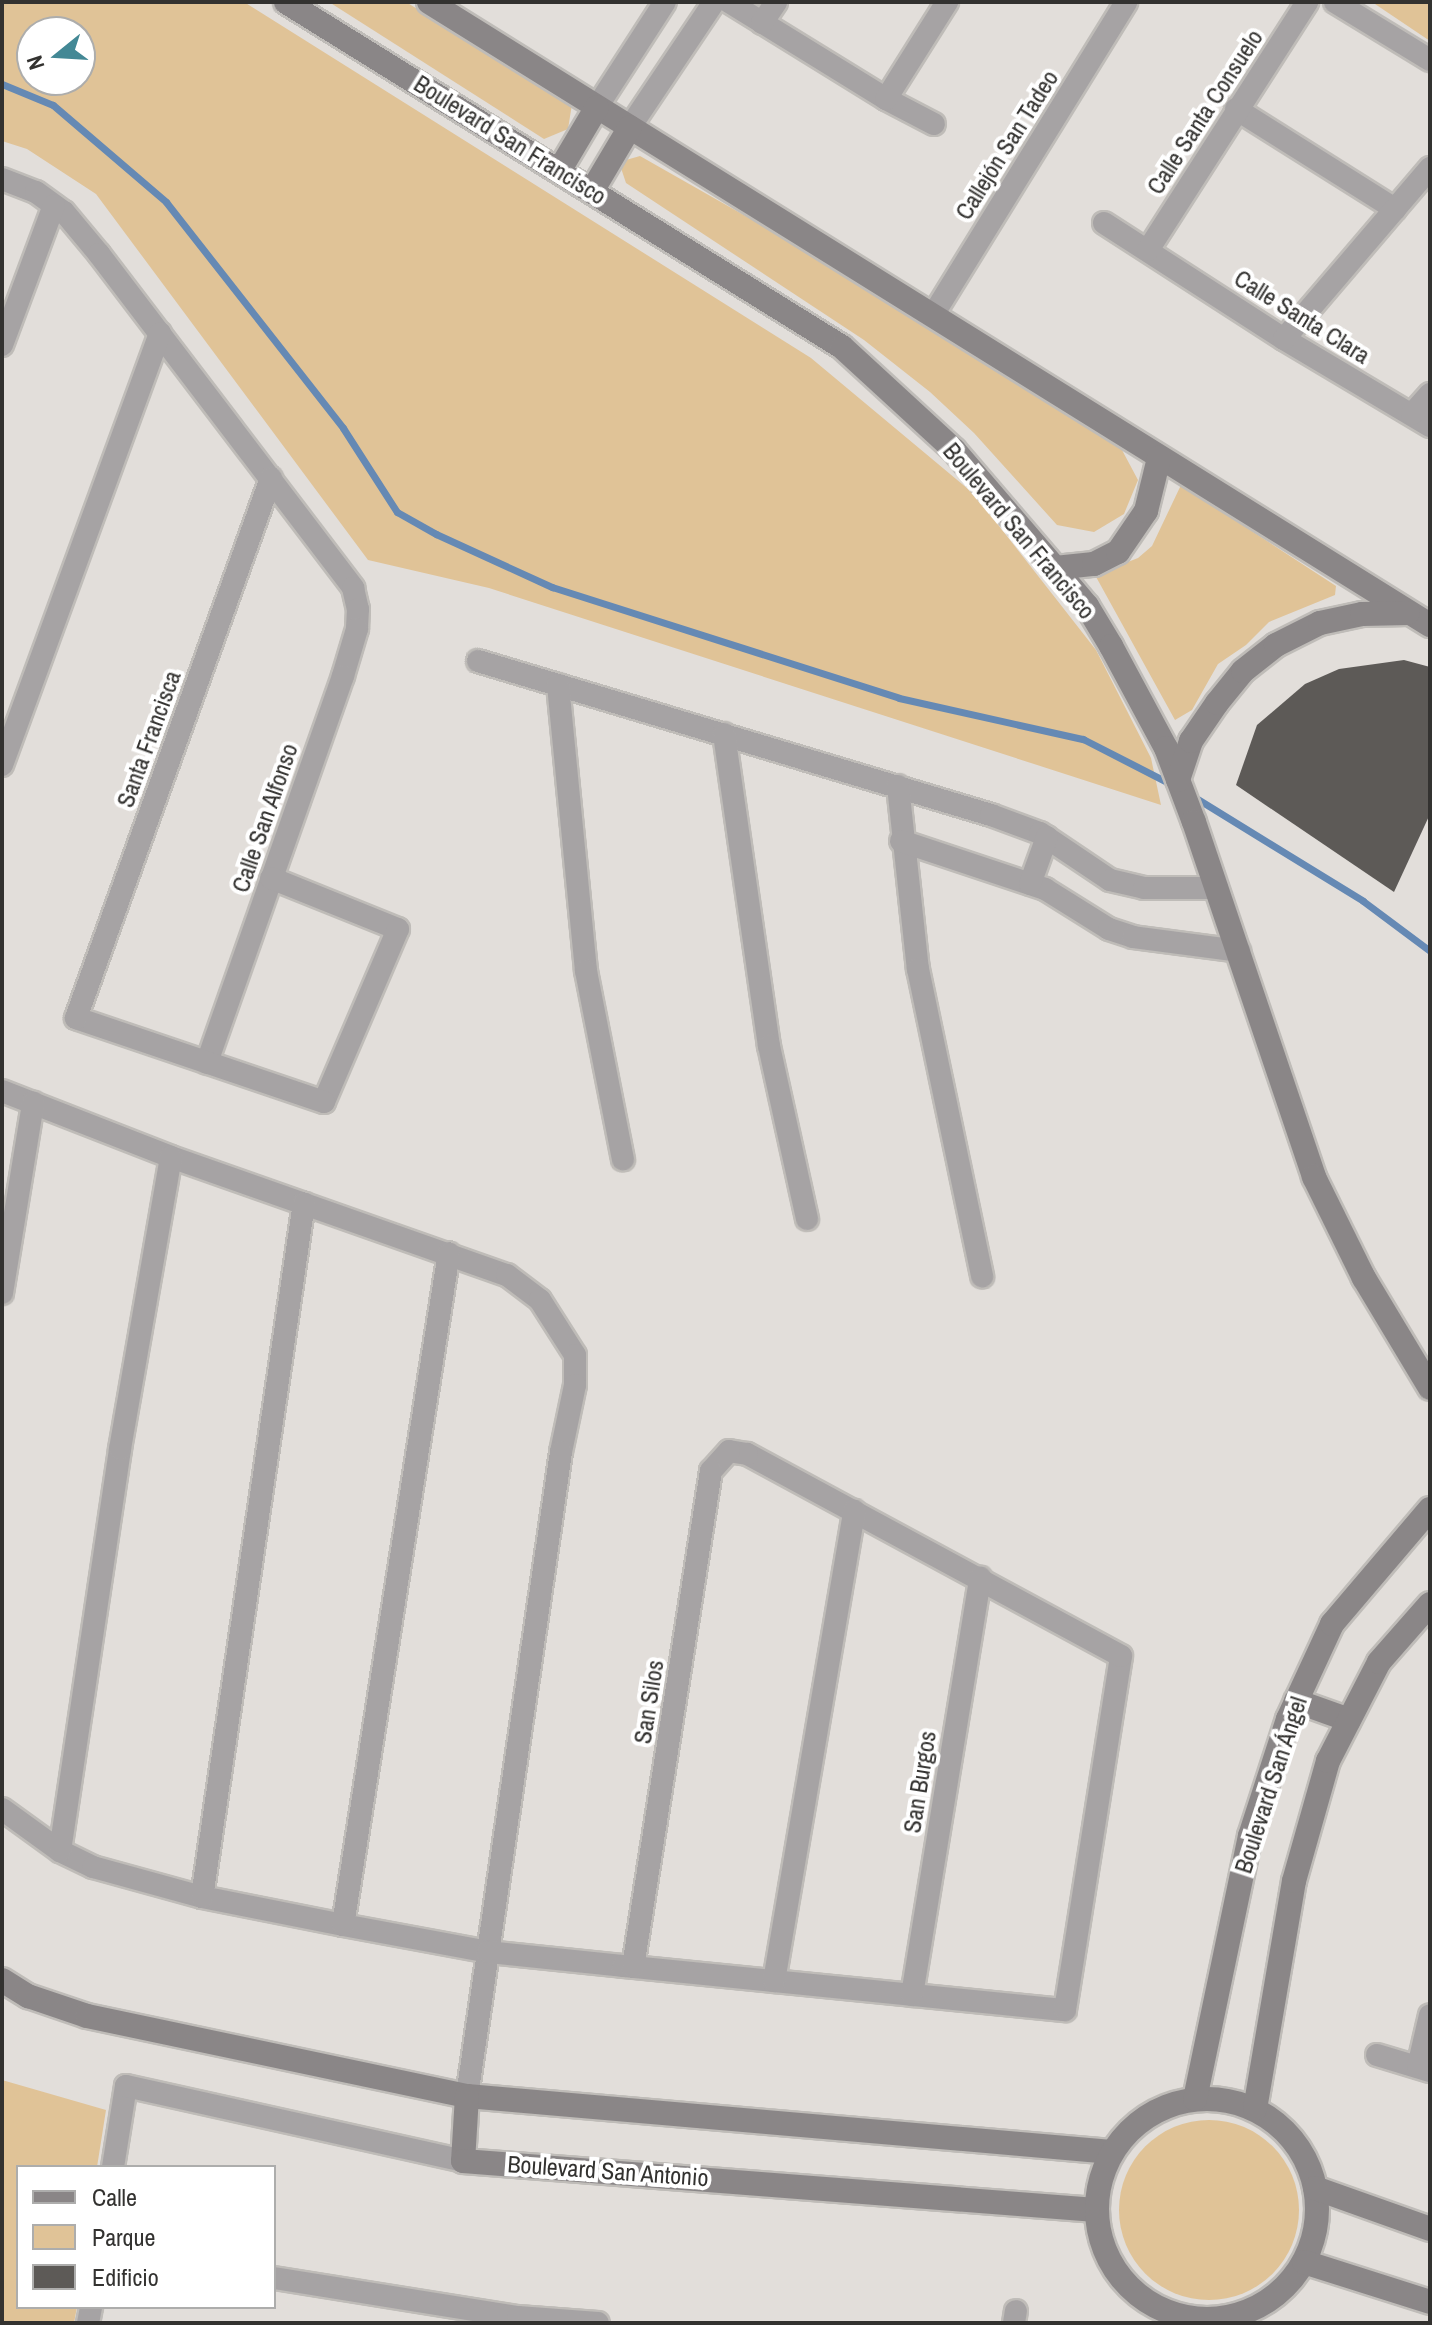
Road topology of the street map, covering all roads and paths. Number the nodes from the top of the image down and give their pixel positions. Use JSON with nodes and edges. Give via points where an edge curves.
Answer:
{"nodes":[{"id":1,"x":286,"y":2,"type":"edge"},
{"id":2,"x":429,"y":2,"type":"edge"},
{"id":3,"x":665,"y":2,"type":"edge"},
{"id":4,"x":714,"y":2,"type":"edge"},
{"id":5,"x":729,"y":2,"type":"edge"},
{"id":6,"x":776,"y":2,"type":"edge"},
{"id":7,"x":947,"y":2,"type":"edge"},
{"id":8,"x":1126,"y":2,"type":"edge"},
{"id":9,"x":1307,"y":2,"type":"edge"},
{"id":10,"x":1335,"y":2,"type":"edge"},
{"id":11,"x":762,"y":23,"type":"junction"},
{"id":12,"x":1430,"y":60,"type":"edge"},
{"id":13,"x":886,"y":99,"type":"junction"},
{"id":14,"x":597,"y":107,"type":"junction"},
{"id":15,"x":1236,"y":109,"type":"junction"},
{"id":16,"x":934,"y":124,"type":"dead end"},
{"id":17,"x":630,"y":127,"type":"junction"},
{"id":18,"x":1430,"y":168,"type":"edge"},
{"id":19,"x":559,"y":171,"type":"junction"},
{"id":20,"x":2,"y":179,"type":"edge"},
{"id":21,"x":592,"y":191,"type":"junction"},
{"id":22,"x":54,"y":205,"type":"junction"},
{"id":23,"x":1395,"y":209,"type":"junction"},
{"id":24,"x":1104,"y":223,"type":"dead end"},
{"id":25,"x":1148,"y":250,"type":"junction"},
{"id":26,"x":933,"y":315,"type":"junction"},
{"id":27,"x":160,"y":333,"type":"junction"},
{"id":28,"x":1284,"y":339,"type":"junction"},
{"id":29,"x":2,"y":345,"type":"edge"},
{"id":30,"x":1430,"y":394,"type":"edge"},
{"id":31,"x":1421,"y":420,"type":"edge"},
{"id":32,"x":1159,"y":458,"type":"junction"},
{"id":33,"x":271,"y":478,"type":"junction"},
{"id":34,"x":1055,"y":568,"type":"junction"},
{"id":35,"x":1408,"y":613,"type":"junction"},
{"id":36,"x":1430,"y":625,"type":"edge"},
{"id":37,"x":478,"y":661,"type":"dead end"},
{"id":38,"x":558,"y":685,"type":"junction"},
{"id":39,"x":724,"y":734,"type":"junction"},
{"id":40,"x":2,"y":765,"type":"edge"},
{"id":41,"x":1178,"y":780,"type":"junction"},
{"id":42,"x":898,"y":786,"type":"junction"},
{"id":43,"x":1047,"y":837,"type":"junction"},
{"id":44,"x":901,"y":841,"type":"junction"},
{"id":45,"x":271,"y":878,"type":"junction"},
{"id":46,"x":1030,"y":884,"type":"junction"},
{"id":47,"x":1217,"y":888,"type":"junction"},
{"id":48,"x":1239,"y":951,"type":"junction"},
{"id":49,"x":207,"y":1063,"type":"junction"},
{"id":50,"x":2,"y":1091,"type":"edge"},
{"id":51,"x":33,"y":1103,"type":"junction"},
{"id":52,"x":171,"y":1157,"type":"junction"},
{"id":53,"x":623,"y":1159,"type":"dead end"},
{"id":54,"x":304,"y":1203,"type":"junction"},
{"id":55,"x":807,"y":1219,"type":"dead end"},
{"id":56,"x":449,"y":1253,"type":"junction"},
{"id":57,"x":982,"y":1276,"type":"dead end"},
{"id":58,"x":2,"y":1293,"type":"edge"},
{"id":59,"x":1430,"y":1388,"type":"edge"},
{"id":60,"x":1430,"y":1509,"type":"edge"},
{"id":61,"x":854,"y":1511,"type":"junction"},
{"id":62,"x":980,"y":1578,"type":"junction"},
{"id":63,"x":1430,"y":1604,"type":"edge"},
{"id":64,"x":1296,"y":1701,"type":"junction"},
{"id":65,"x":1349,"y":1720,"type":"junction"},
{"id":66,"x":2,"y":1809,"type":"edge"},
{"id":67,"x":60,"y":1851,"type":"junction"},
{"id":68,"x":202,"y":1897,"type":"junction"},
{"id":69,"x":343,"y":1925,"type":"junction"},
{"id":70,"x":488,"y":1952,"type":"junction"},
{"id":71,"x":633,"y":1967,"type":"junction"},
{"id":72,"x":2,"y":1980,"type":"edge"},
{"id":73,"x":774,"y":1981,"type":"junction"},
{"id":74,"x":912,"y":1995,"type":"junction"},
{"id":75,"x":1430,"y":2015,"type":"edge"},
{"id":76,"x":1377,"y":2055,"type":"dead end"},
{"id":77,"x":1424,"y":2069,"type":"edge"},
{"id":78,"x":467,"y":2096,"type":"junction"},
{"id":79,"x":1195,"y":2099,"type":"junction"},
{"id":80,"x":1255,"y":2109,"type":"junction"},
{"id":81,"x":1112,"y":2152,"type":"junction"},
{"id":82,"x":463,"y":2161,"type":"junction"},
{"id":83,"x":113,"y":2165,"type":"edge"},
{"id":84,"x":1315,"y":2188,"type":"junction"},
{"id":85,"x":1096,"y":2210,"type":"junction"},
{"id":86,"x":1430,"y":2229,"type":"edge"},
{"id":87,"x":1304,"y":2262,"type":"junction"},
{"id":88,"x":276,"y":2278,"type":"edge"},
{"id":89,"x":1430,"y":2302,"type":"edge"},
{"id":90,"x":1172,"y":2319,"type":"edge"},
{"id":91,"x":1237,"y":2319,"type":"edge"},
{"id":92,"x":598,"y":2323,"type":"edge"}],
"edges":[{"from":1,"to":19,"type":"street","name":"Boulevard San Francisco"},
{"from":2,"to":14,"type":"street"},
{"from":3,"to":14,"type":"street"},
{"from":4,"to":17,"type":"street"},
{"from":5,"to":11,"type":"street"},
{"from":6,"to":11,"type":"street"},
{"from":7,"to":13,"type":"street"},
{"from":8,"to":26,"type":"street","name":"Callejón San Tadeo"},
{"from":9,"to":15,"type":"street","name":"Calle Santa Consuelo"},
{"from":10,"to":12,"type":"street"},
{"from":11,"to":13,"type":"street"},
{"from":13,"to":16,"type":"street"},
{"from":14,"to":17,"type":"street"},
{"from":14,"to":19,"type":"street"},
{"from":15,"to":23,"type":"street"},
{"from":15,"to":25,"type":"street","name":"Calle Santa Consuelo"},
{"from":17,"to":21,"type":"street"},
{"from":17,"to":26,"type":"street"},
{"from":18,"to":23,"type":"street"},
{"from":19,"to":21,"type":"street","name":"Boulevard San Francisco"},
{"from":20,"to":22,"type":"street"},
{"from":21,"to":34,"type":"street","name":"Boulevard San Francisco","via":[[863,363],[954,450]]},
{"from":22,"to":27,"type":"street"},
{"from":22,"to":29,"type":"street"},
{"from":23,"to":28,"type":"street"},
{"from":24,"to":25,"type":"street","name":"Calle Santa Clara"},
{"from":25,"to":28,"type":"street","name":"Calle Santa Clara"},
{"from":26,"to":32,"type":"street"},
{"from":27,"to":33,"type":"street"},
{"from":27,"to":40,"type":"street"},
{"from":28,"to":31,"type":"street","name":"Calle Santa Clara"},
{"from":30,"to":31,"type":"street"},
{"from":32,"to":34,"type":"street","via":[[1146,511],[1118,552],[1094,564]]},
{"from":32,"to":35,"type":"street"},
{"from":33,"to":45,"type":"street","name":"Calle San Alfonso","via":[[353,588],[358,609],[357,629]]},
{"from":33,"to":49,"type":"street","name":"Santa Francisca","via":[[76,1018]]},
{"from":34,"to":41,"type":"street","name":"Boulevard San Francisco","via":[[1095,619]]},
{"from":35,"to":36,"type":"street"},
{"from":35,"to":41,"type":"street","via":[[1362,614],[1320,623],[1276,645],[1243,671],[1217,703],[1191,741]]},
{"from":37,"to":38,"type":"street"},
{"from":38,"to":39,"type":"street"},
{"from":38,"to":53,"type":"street","via":[[586,971]]},
{"from":39,"to":42,"type":"street"},
{"from":39,"to":55,"type":"street","via":[[769,1046]]},
{"from":41,"to":47,"type":"street","name":"Boulevard San Francisco"},
{"from":42,"to":43,"type":"street"},
{"from":42,"to":44,"type":"street"},
{"from":43,"to":46,"type":"street"},
{"from":43,"to":47,"type":"street","via":[[1110,880],[1144,888]]},
{"from":44,"to":46,"type":"street"},
{"from":44,"to":57,"type":"street","via":[[918,969]]},
{"from":45,"to":49,"type":"street","name":"Calle San Alfonso"},
{"from":45,"to":49,"type":"street","via":[[398,929],[324,1102]]},
{"from":46,"to":48,"type":"street","via":[[1133,937]]},
{"from":47,"to":48,"type":"street","name":"Boulevard San Francisco"},
{"from":48,"to":59,"type":"street","name":"Boulevard San Francisco","via":[[1314,1177],[1364,1278]]},
{"from":50,"to":51,"type":"street"},
{"from":51,"to":52,"type":"street"},
{"from":51,"to":58,"type":"street"},
{"from":52,"to":54,"type":"street"},
{"from":52,"to":67,"type":"street","via":[[120,1449]]},
{"from":54,"to":56,"type":"street"},
{"from":54,"to":68,"type":"street"},
{"from":56,"to":69,"type":"street"},
{"from":56,"to":70,"type":"street","via":[[507,1275],[540,1300],[575,1355],[575,1385]]},
{"from":60,"to":64,"type":"street","name":"Boulevard San Ángel","via":[[1332,1624]]},
{"from":61,"to":62,"type":"street"},
{"from":61,"to":71,"type":"street","name":"San Silos","via":[[747,1454],[729,1451],[711,1471]]},
{"from":61,"to":73,"type":"street"},
{"from":62,"to":74,"type":"street","name":"San Burgos"},
{"from":62,"to":74,"type":"street","via":[[1121,1656],[1065,2010]]},
{"from":63,"to":65,"type":"street","name":"Boulevard San Ángel","via":[[1379,1662]]},
{"from":64,"to":65,"type":"street"},
{"from":64,"to":79,"type":"street","name":"Boulevard San Ángel","via":[[1250,1836]]},
{"from":65,"to":80,"type":"street","name":"Boulevard San Ángel","via":[[1328,1761],[1294,1881]]},
{"from":66,"to":67,"type":"street"},
{"from":67,"to":68,"type":"street","via":[[93,1867]]},
{"from":68,"to":69,"type":"street"},
{"from":69,"to":70,"type":"street"},
{"from":70,"to":71,"type":"street"},
{"from":70,"to":78,"type":"street"},
{"from":71,"to":73,"type":"street"},
{"from":72,"to":78,"type":"street","via":[[28,1996],[87,2016]]},
{"from":73,"to":74,"type":"street"},
{"from":75,"to":77,"type":"street"},
{"from":76,"to":77,"type":"street"},
{"from":78,"to":81,"type":"street"},
{"from":78,"to":82,"type":"street"},
{"from":79,"to":80,"type":"street","via":[[1215,2098]]},
{"from":79,"to":81,"type":"street","via":[[1139,2121]]},
{"from":80,"to":84,"type":"street","via":[[1294,2142]]},
{"from":81,"to":85,"type":"street"},
{"from":82,"to":83,"type":"street","name":"Boulevard San Antonio","via":[[126,2086]]},
{"from":82,"to":85,"type":"street","name":"Boulevard San Antonio"},
{"from":84,"to":86,"type":"street"},
{"from":84,"to":87,"type":"street","via":[[1316,2226]]},
{"from":85,"to":90,"type":"street","via":[[1104,2248],[1124,2282]]},
{"from":87,"to":89,"type":"street"},
{"from":87,"to":91,"type":"street","via":[[1275,2295]]},
{"from":88,"to":92,"type":"street","via":[[518,2317]]},
{"from":90,"to":91,"type":"street"}]}
